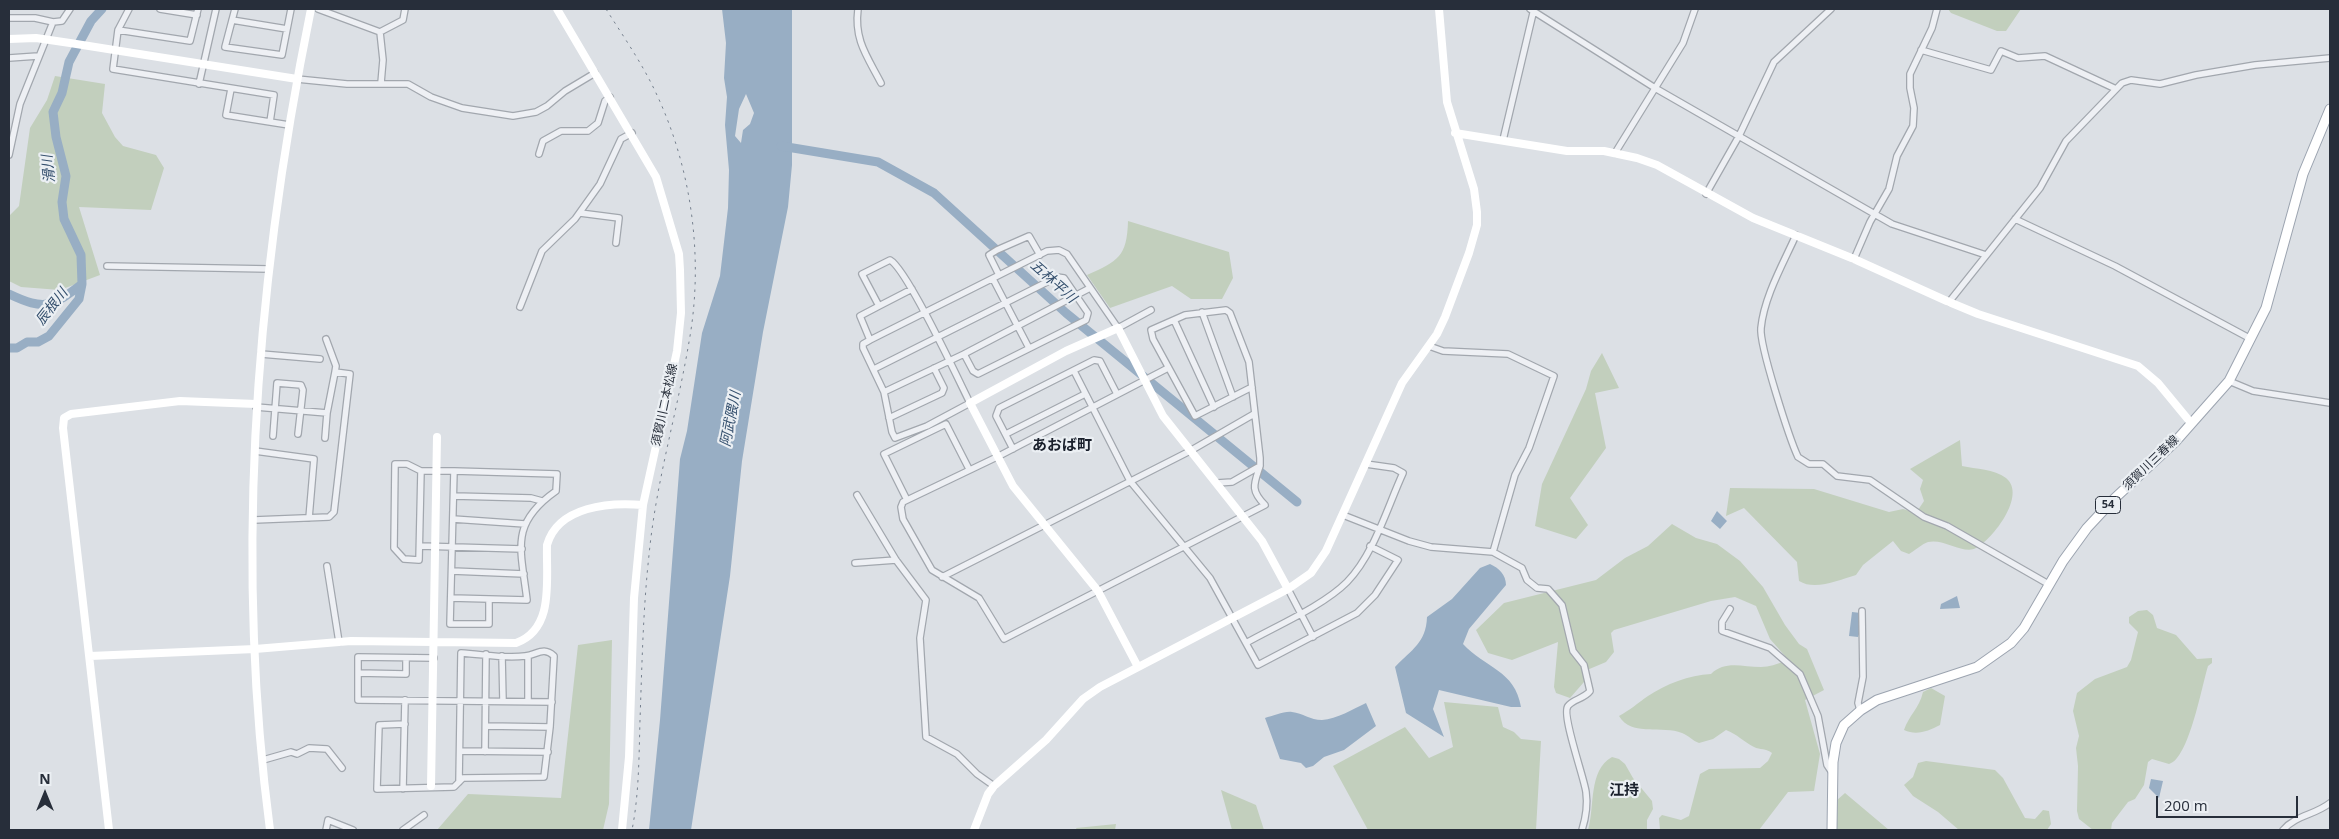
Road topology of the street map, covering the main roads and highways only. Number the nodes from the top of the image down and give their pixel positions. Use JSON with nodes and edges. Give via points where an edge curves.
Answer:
{"nodes":[{"id":1,"x":2330,"y":109,"type":"edge"},
{"id":2,"x":1832,"y":830,"type":"edge"}],
"edges":[{"from":1,"to":2,"type":"main road","name":"須賀川三春線","number":"54","via":[[2308,159],[2273,291],[2229,381],[2165,452],[2096,518],[2072,548],[2015,640],[1996,656],[1970,670],[1888,696],[1860,710],[1844,726],[1838,737],[1833,774]]}]}
